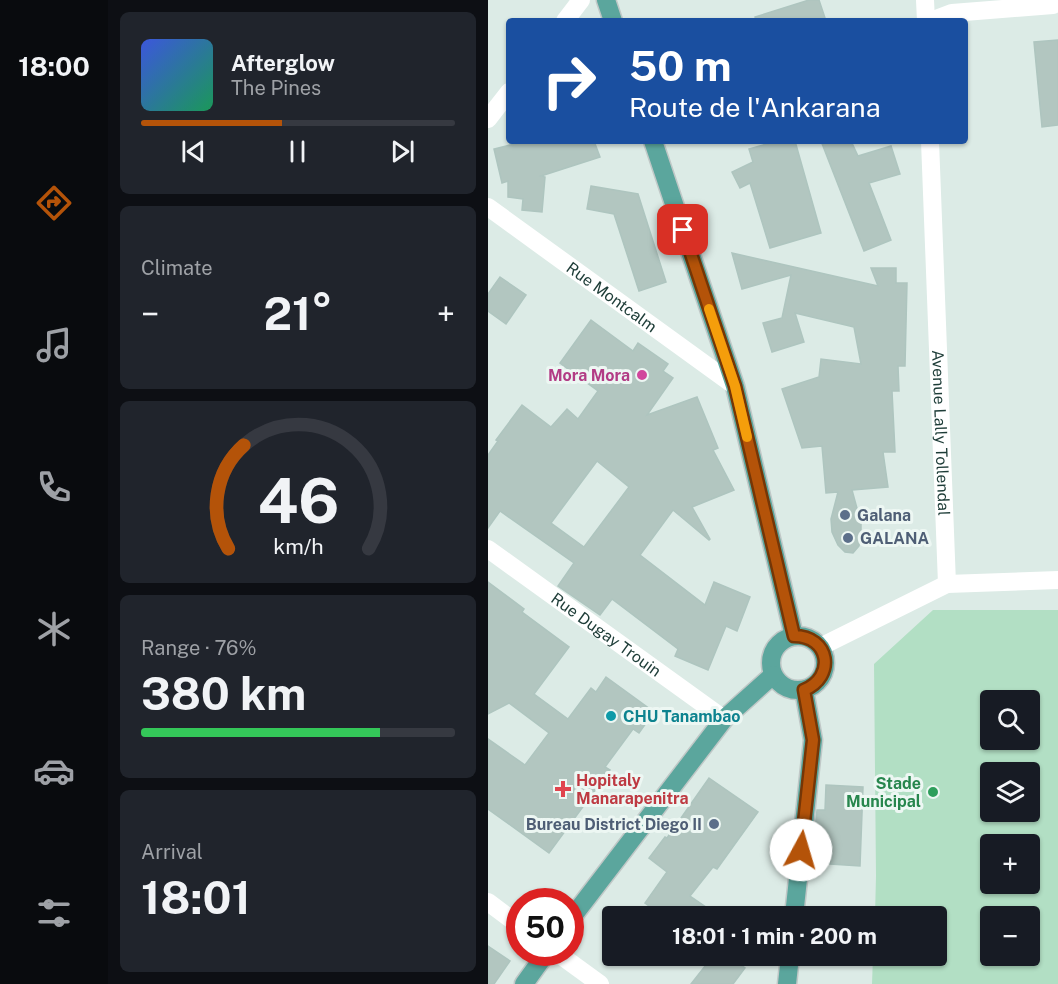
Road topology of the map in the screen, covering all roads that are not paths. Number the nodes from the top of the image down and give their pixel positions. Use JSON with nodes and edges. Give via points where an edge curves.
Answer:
{"nodes":[{"id":1,"x":581,"y":0,"type":"edge"},
{"id":2,"x":606,"y":0,"type":"edge"},
{"id":3,"x":924,"y":0,"type":"edge"},
{"id":4,"x":1058,"y":0,"type":"edge"},
{"id":5,"x":567,"y":18,"type":"edge"},
{"id":6,"x":612,"y":18,"type":"edge"},
{"id":7,"x":927,"y":18,"type":"edge"},
{"id":8,"x":937,"y":18,"type":"edge"},
{"id":9,"x":506,"y":96,"type":"edge"},
{"id":10,"x":488,"y":119,"type":"edge"},
{"id":11,"x":654,"y":144,"type":"edge"},
{"id":12,"x":930,"y":144,"type":"edge"},
{"id":13,"x":488,"y":207,"type":"edge"},
{"id":14,"x":735,"y":386,"type":"junction"},
{"id":15,"x":488,"y":549,"type":"edge"},
{"id":16,"x":1058,"y":580,"type":"edge"},
{"id":17,"x":947,"y":584,"type":"junction"},
{"id":18,"x":794,"y":636,"type":"junction"},
{"id":19,"x":820,"y":647,"type":"junction"},
{"id":20,"x":773,"y":675,"type":"junction"},
{"id":21,"x":804,"y":690,"type":"junction"},
{"id":22,"x":724,"y":719,"type":"junction"},
{"id":23,"x":488,"y":902,"type":"edge"},
{"id":24,"x":584,"y":902,"type":"edge"},
{"id":25,"x":795,"y":906,"type":"edge"},
{"id":26,"x":506,"y":916,"type":"edge"},
{"id":27,"x":536,"y":966,"type":"edge"},
{"id":28,"x":575,"y":966,"type":"edge"},
{"id":29,"x":789,"y":966,"type":"edge"},
{"id":30,"x":524,"y":984,"type":"edge"},
{"id":31,"x":600,"y":984,"type":"edge"},
{"id":32,"x":787,"y":984,"type":"edge"}],
"edges":[{"from":1,"to":5,"type":"street"},
{"from":2,"to":6,"type":"main road"},
{"from":3,"to":7,"type":"street"},
{"from":4,"to":8,"type":"street","via":[[1053,5],[952,13]]},
{"from":9,"to":10,"type":"street"},
{"from":11,"to":14,"type":"main road"},
{"from":12,"to":17,"type":"street","name":"Avenue Lally Tollendal"},
{"from":13,"to":14,"type":"street","name":"Rue Montcalm"},
{"from":14,"to":18,"type":"main road"},
{"from":15,"to":22,"type":"street","name":"Rue Dugay Trouin"},
{"from":16,"to":17,"type":"street"},
{"from":17,"to":19,"type":"street"},
{"from":18,"to":19,"type":"main road","via":[[806,637]]},
{"from":18,"to":20,"type":"main road","via":[[774,649],[770,667]]},
{"from":19,"to":21,"type":"main road","via":[[824,673]]},
{"from":20,"to":21,"type":"main road","via":[[784,687]]},
{"from":20,"to":22,"type":"main road"},
{"from":21,"to":25,"type":"main road","via":[[813,740]]},
{"from":22,"to":24,"type":"main road"},
{"from":23,"to":26,"type":"street"},
{"from":27,"to":30,"type":"main road"},
{"from":28,"to":31,"type":"street"},
{"from":29,"to":32,"type":"main road"}]}
